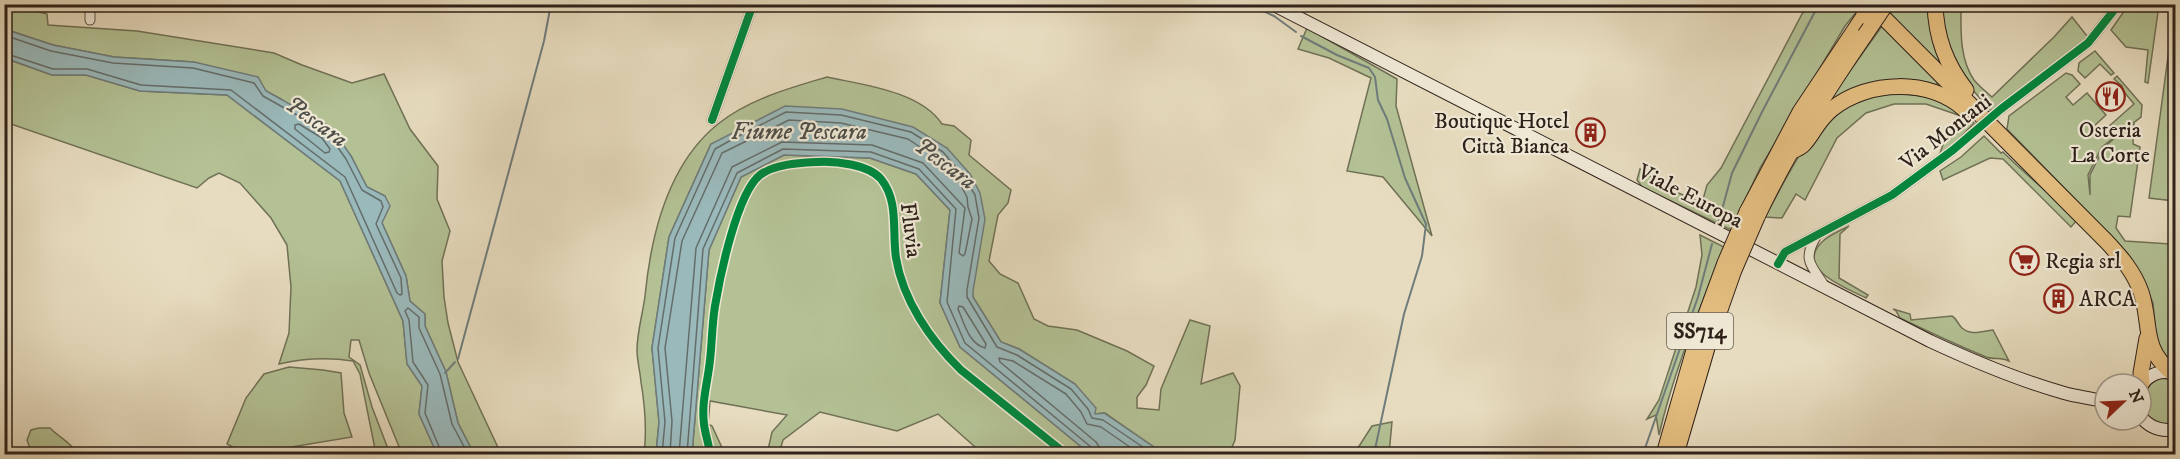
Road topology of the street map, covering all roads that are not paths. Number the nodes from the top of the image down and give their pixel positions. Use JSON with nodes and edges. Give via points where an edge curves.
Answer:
{"nodes":[{"id":1,"x":90,"y":4,"type":"edge"},
{"id":2,"x":753,"y":4,"type":"edge"},
{"id":3,"x":1272,"y":4,"type":"edge"},
{"id":4,"x":1935,"y":4,"type":"edge"},
{"id":5,"x":2119,"y":4,"type":"edge"},
{"id":6,"x":1885,"y":12,"type":"edge"},
{"id":7,"x":1864,"y":18,"type":"edge"},
{"id":8,"x":90,"y":20,"type":"dead end"},
{"id":9,"x":1979,"y":114,"type":"junction"},
{"id":10,"x":712,"y":120,"type":"dead end"},
{"id":11,"x":1994,"y":129,"type":"junction"},
{"id":12,"x":1791,"y":152,"type":"junction"},
{"id":13,"x":1752,"y":214,"type":"junction"},
{"id":14,"x":1817,"y":235,"type":"junction"},
{"id":15,"x":1778,"y":264,"type":"junction"},
{"id":16,"x":1826,"y":289,"type":"junction"},
{"id":17,"x":2148,"y":335,"type":"junction"},
{"id":18,"x":2141,"y":372,"type":"edge"},
{"id":19,"x":2173,"y":373,"type":"edge"},
{"id":20,"x":2153,"y":376,"type":"edge"},
{"id":21,"x":2093,"y":399,"type":"edge"},
{"id":22,"x":2153,"y":427,"type":"edge"},
{"id":23,"x":2173,"y":431,"type":"edge"},
{"id":24,"x":1664,"y":454,"type":"edge"},
{"id":25,"x":1676,"y":454,"type":"edge"}],
"edges":[{"from":1,"to":8,"type":"street"},
{"from":2,"to":10,"type":"street"},
{"from":3,"to":15,"type":"main road","name":"Viale Europa"},
{"from":4,"to":9,"type":"highway","via":[[1944,53]]},
{"from":5,"to":14,"type":"street","name":"Via Montani","bridge":true,"via":[[2088,44],[1898,191]]},
{"from":6,"to":7,"type":"highway","number":"SS714","bridge":true},
{"from":6,"to":9,"type":"highway"},
{"from":7,"to":12,"type":"highway","number":"SS714"},
{"from":7,"to":13,"type":"highway","number":"SS714","via":[[1800,112]]},
{"from":9,"to":11,"type":"highway"},
{"from":11,"to":12,"type":"highway","via":[[1947,97],[1923,89],[1898,87],[1865,93],[1833,108],[1803,145]]},
{"from":11,"to":17,"type":"highway","via":[[2126,263],[2143,300]]},
{"from":12,"to":13,"type":"highway","number":"SS714"},
{"from":13,"to":24,"type":"highway","number":"SS714","bridge":true,"via":[[1725,263],[1698,336]]},
{"from":13,"to":25,"type":"highway","number":"SS714","bridge":true},
{"from":14,"to":15,"type":"street","name":"Via Montani","via":[[1785,252]]},
{"from":14,"to":16,"type":"street","via":[[1809,258]]},
{"from":15,"to":16,"type":"main road","name":"Viale Europa"},
{"from":16,"to":21,"type":"main road","name":"Viale Europa","via":[[1969,358],[2063,393]]},
{"from":17,"to":18,"type":"highway"},
{"from":17,"to":19,"type":"highway","via":[[2156,356]]},
{"from":19,"to":20,"type":"main road"},
{"from":22,"to":23,"type":"main road"}]}
